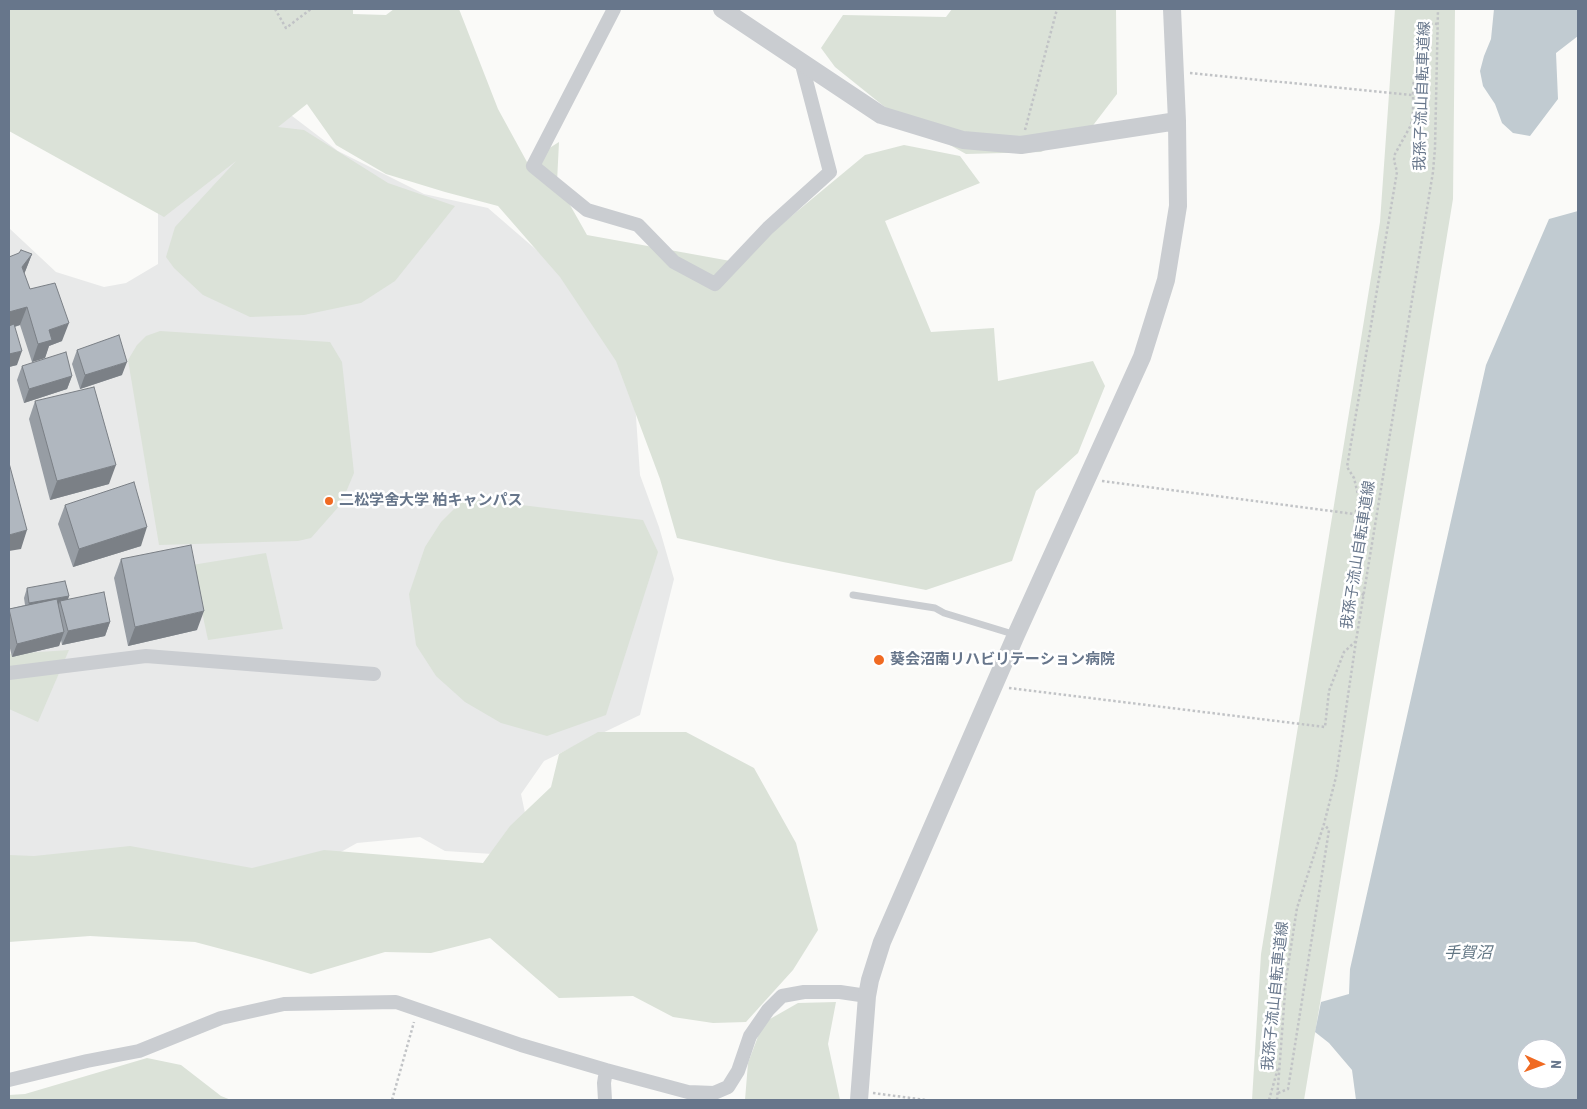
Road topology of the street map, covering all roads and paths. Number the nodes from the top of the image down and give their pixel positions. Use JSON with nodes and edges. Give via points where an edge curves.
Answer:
{"nodes":[{"id":1,"x":275,"y":9,"type":"edge"},
{"id":2,"x":311,"y":9,"type":"edge"},
{"id":3,"x":614,"y":9,"type":"edge"},
{"id":4,"x":722,"y":9,"type":"edge"},
{"id":5,"x":1057,"y":9,"type":"edge"},
{"id":6,"x":1172,"y":9,"type":"edge"},
{"id":7,"x":1438,"y":9,"type":"edge"},
{"id":8,"x":1437,"y":24,"type":"junction"},
{"id":9,"x":800,"y":61,"type":"junction"},
{"id":10,"x":1176,"y":71,"type":"junction"},
{"id":11,"x":1412,"y":95,"type":"junction"},
{"id":12,"x":1177,"y":121,"type":"junction"},
{"id":13,"x":1021,"y":145,"type":"junction"},
{"id":14,"x":1088,"y":479,"type":"junction"},
{"id":15,"x":1355,"y":514,"type":"junction"},
{"id":16,"x":853,"y":595,"type":"dead end"},
{"id":17,"x":1364,"y":595,"type":"junction"},
{"id":18,"x":1016,"y":635,"type":"junction"},
{"id":19,"x":1356,"y":641,"type":"junction"},
{"id":20,"x":9,"y":673,"type":"edge"},
{"id":21,"x":374,"y":674,"type":"dead end"},
{"id":22,"x":995,"y":686,"type":"junction"},
{"id":23,"x":1324,"y":824,"type":"junction"},
{"id":24,"x":867,"y":996,"type":"junction"},
{"id":25,"x":418,"y":1010,"type":"junction"},
{"id":26,"x":1280,"y":1062,"type":"junction"},
{"id":27,"x":606,"y":1070,"type":"junction"},
{"id":28,"x":9,"y":1080,"type":"edge"},
{"id":29,"x":1278,"y":1093,"type":"junction"},
{"id":30,"x":859,"y":1097,"type":"edge"},
{"id":31,"x":392,"y":1100,"type":"edge"},
{"id":32,"x":606,"y":1100,"type":"edge"},
{"id":33,"x":926,"y":1100,"type":"edge"},
{"id":34,"x":1269,"y":1100,"type":"edge"},
{"id":35,"x":1277,"y":1100,"type":"edge"}],
"edges":[{"from":1,"to":2,"type":"path","via":[[286,28]]},
{"from":3,"to":9,"type":"street","via":[[533,166],[586,210],[638,225],[674,262],[715,284],[768,228],[830,172]]},
{"from":4,"to":9,"type":"street"},
{"from":5,"to":13,"type":"path"},
{"from":6,"to":10,"type":"street"},
{"from":7,"to":8,"type":"path","name":"我孫子流山自転車道線"},
{"from":8,"to":11,"type":"path","via":[[1422,23]]},
{"from":8,"to":17,"type":"path","name":"我孫子流山自転車道線","via":[[1433,172]]},
{"from":9,"to":13,"type":"street","via":[[881,115],[963,140]]},
{"from":10,"to":11,"type":"path"},
{"from":10,"to":12,"type":"street"},
{"from":11,"to":15,"type":"path","via":[[1411,125],[1395,154],[1397,172],[1347,467],[1358,493]]},
{"from":12,"to":13,"type":"street"},
{"from":12,"to":14,"type":"street","via":[[1178,206],[1166,280],[1142,357]]},
{"from":14,"to":15,"type":"path"},
{"from":14,"to":18,"type":"street"},
{"from":15,"to":17,"type":"path","via":[[1351,576],[1353,590]]},
{"from":16,"to":18,"type":"lane","via":[[935,608]]},
{"from":17,"to":19,"type":"path","name":"我孫子流山自転車道線"},
{"from":18,"to":22,"type":"street"},
{"from":19,"to":22,"type":"path","via":[[1344,652],[1329,691],[1325,726]]},
{"from":19,"to":23,"type":"path","name":"我孫子流山自転車道線","via":[[1336,776]]},
{"from":20,"to":21,"type":"street","via":[[146,656]]},
{"from":22,"to":24,"type":"street","via":[[882,942]]},
{"from":23,"to":26,"type":"path","name":"我孫子流山自転車道線","via":[[1297,908],[1286,978]]},
{"from":23,"to":29,"type":"path","via":[[1330,830],[1288,1089]]},
{"from":24,"to":27,"type":"street","via":[[804,992],[782,996],[750,1036],[738,1071],[728,1087],[714,1093],[688,1092]]},
{"from":24,"to":30,"type":"street"},
{"from":25,"to":27,"type":"street"},
{"from":25,"to":28,"type":"street","via":[[396,1002],[284,1004],[220,1018],[139,1051]]},
{"from":25,"to":31,"type":"path"},
{"from":26,"to":29,"type":"path","name":"我孫子流山自転車道線"},
{"from":26,"to":34,"type":"path"},
{"from":27,"to":32,"type":"street"},
{"from":29,"to":35,"type":"path","name":"我孫子流山自転車道線"},
{"from":30,"to":33,"type":"path","via":[[875,1093]]}]}
